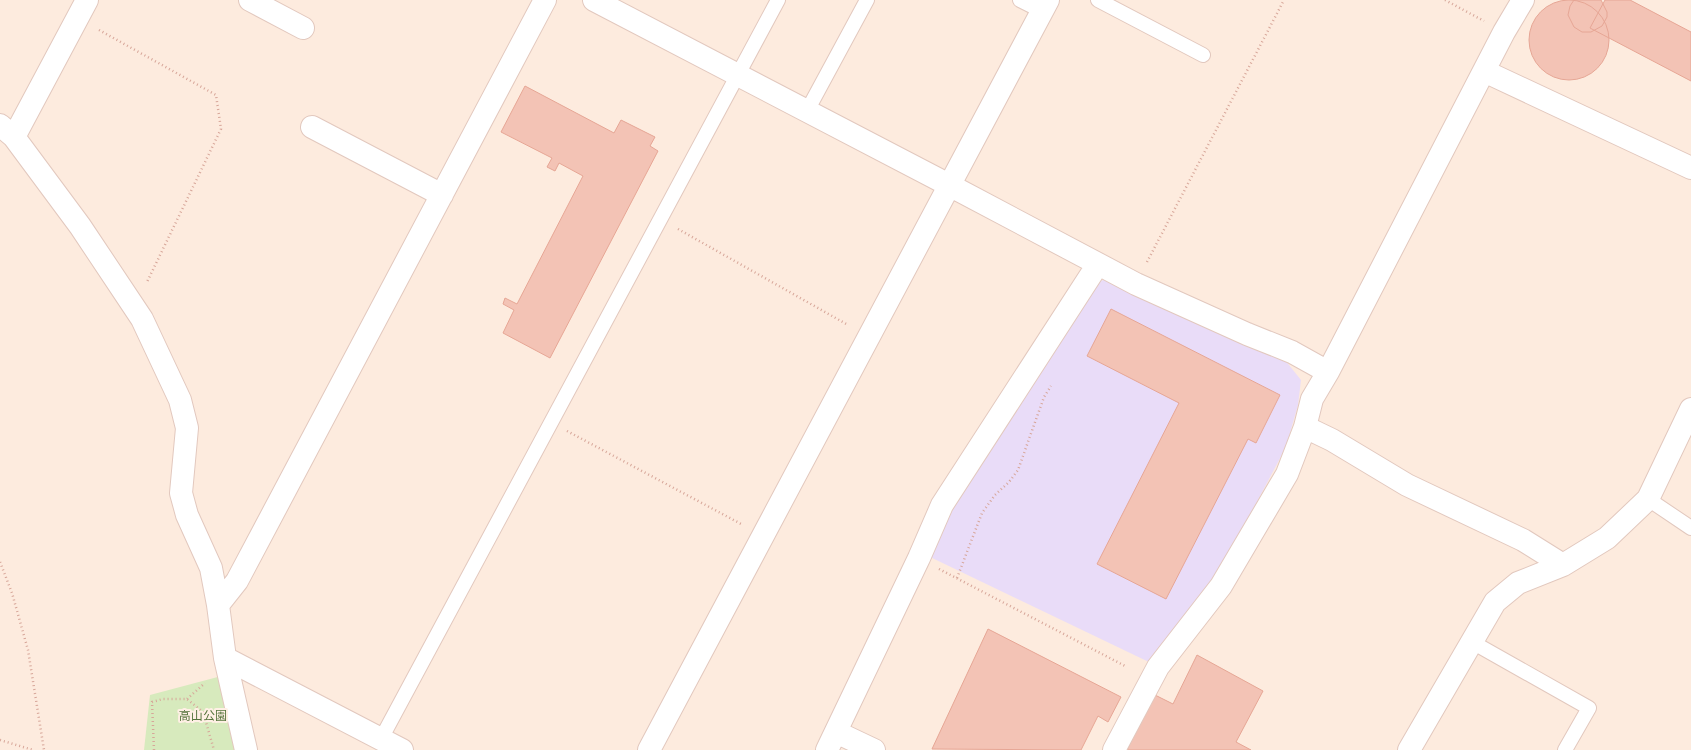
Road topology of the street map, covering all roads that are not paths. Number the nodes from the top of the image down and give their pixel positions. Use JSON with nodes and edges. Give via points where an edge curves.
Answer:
{"nodes":[{"id":1,"x":250,"y":0,"type":"edge"},
{"id":2,"x":545,"y":0,"type":"edge"},
{"id":3,"x":594,"y":0,"type":"edge"},
{"id":4,"x":778,"y":0,"type":"edge"},
{"id":5,"x":867,"y":0,"type":"edge"},
{"id":6,"x":1020,"y":0,"type":"edge"},
{"id":7,"x":1098,"y":0,"type":"edge"},
{"id":8,"x":1523,"y":0,"type":"edge"},
{"id":9,"x":1045,"y":6,"type":"edge"},
{"id":10,"x":82,"y":9,"type":"edge"},
{"id":11,"x":304,"y":28,"type":"dead end"},
{"id":12,"x":1203,"y":55,"type":"dead end"},
{"id":13,"x":1484,"y":71,"type":"junction"},
{"id":14,"x":738,"y":75,"type":"junction"},
{"id":15,"x":807,"y":111,"type":"junction"},
{"id":16,"x":312,"y":127,"type":"dead end"},
{"id":17,"x":7,"y":131,"type":"edge"},
{"id":18,"x":1691,"y":168,"type":"edge"},
{"id":19,"x":949,"y":185,"type":"junction"},
{"id":20,"x":442,"y":195,"type":"junction"},
{"id":21,"x":1098,"y":264,"type":"junction"},
{"id":22,"x":1328,"y":372,"type":"junction"},
{"id":23,"x":1691,"y":409,"type":"edge"},
{"id":24,"x":1305,"y":427,"type":"junction"},
{"id":25,"x":1648,"y":499,"type":"junction"},
{"id":26,"x":1691,"y":528,"type":"edge"},
{"id":27,"x":1562,"y":565,"type":"junction"},
{"id":28,"x":218,"y":605,"type":"junction"},
{"id":29,"x":1472,"y":642,"type":"junction"},
{"id":30,"x":225,"y":658,"type":"junction"},
{"id":31,"x":381,"y":739,"type":"junction"},
{"id":32,"x":832,"y":741,"type":"edge"},
{"id":33,"x":246,"y":750,"type":"edge"},
{"id":34,"x":402,"y":750,"type":"edge"},
{"id":35,"x":649,"y":750,"type":"edge"},
{"id":36,"x":874,"y":750,"type":"edge"},
{"id":37,"x":1114,"y":750,"type":"edge"},
{"id":38,"x":1409,"y":750,"type":"edge"},
{"id":39,"x":1565,"y":750,"type":"edge"}],
"edges":[{"from":1,"to":11,"type":"street"},
{"from":2,"to":20,"type":"street"},
{"from":3,"to":14,"type":"street"},
{"from":4,"to":14,"type":"lane"},
{"from":5,"to":15,"type":"lane"},
{"from":6,"to":9,"type":"lane"},
{"from":7,"to":12,"type":"lane"},
{"from":8,"to":13,"type":"street"},
{"from":9,"to":19,"type":"street"},
{"from":10,"to":17,"type":"street"},
{"from":13,"to":18,"type":"street"},
{"from":13,"to":22,"type":"street"},
{"from":14,"to":15,"type":"street"},
{"from":14,"to":31,"type":"lane"},
{"from":15,"to":19,"type":"street"},
{"from":16,"to":20,"type":"street"},
{"from":17,"to":28,"type":"street","via":[[80,226],[142,319],[180,400],[186,428],[181,493],[187,515],[211,568]]},
{"from":19,"to":21,"type":"street"},
{"from":19,"to":35,"type":"street"},
{"from":20,"to":28,"type":"street","via":[[237,581]]},
{"from":21,"to":22,"type":"street","via":[[1136,284],[1292,352]]},
{"from":21,"to":32,"type":"street","via":[[942,505]]},
{"from":22,"to":24,"type":"street","via":[[1312,399]]},
{"from":23,"to":25,"type":"street"},
{"from":24,"to":27,"type":"street","via":[[1332,440],[1407,486],[1523,540]]},
{"from":24,"to":37,"type":"street","via":[[1287,474],[1221,586],[1158,667]]},
{"from":25,"to":26,"type":"lane"},
{"from":25,"to":27,"type":"street","via":[[1608,538]]},
{"from":27,"to":29,"type":"street","via":[[1518,583],[1495,602]]},
{"from":28,"to":30,"type":"street"},
{"from":29,"to":38,"type":"street"},
{"from":29,"to":39,"type":"lane","via":[[1589,708]]},
{"from":30,"to":31,"type":"street"},
{"from":30,"to":33,"type":"street"},
{"from":31,"to":34,"type":"street"},
{"from":32,"to":36,"type":"street"}]}
